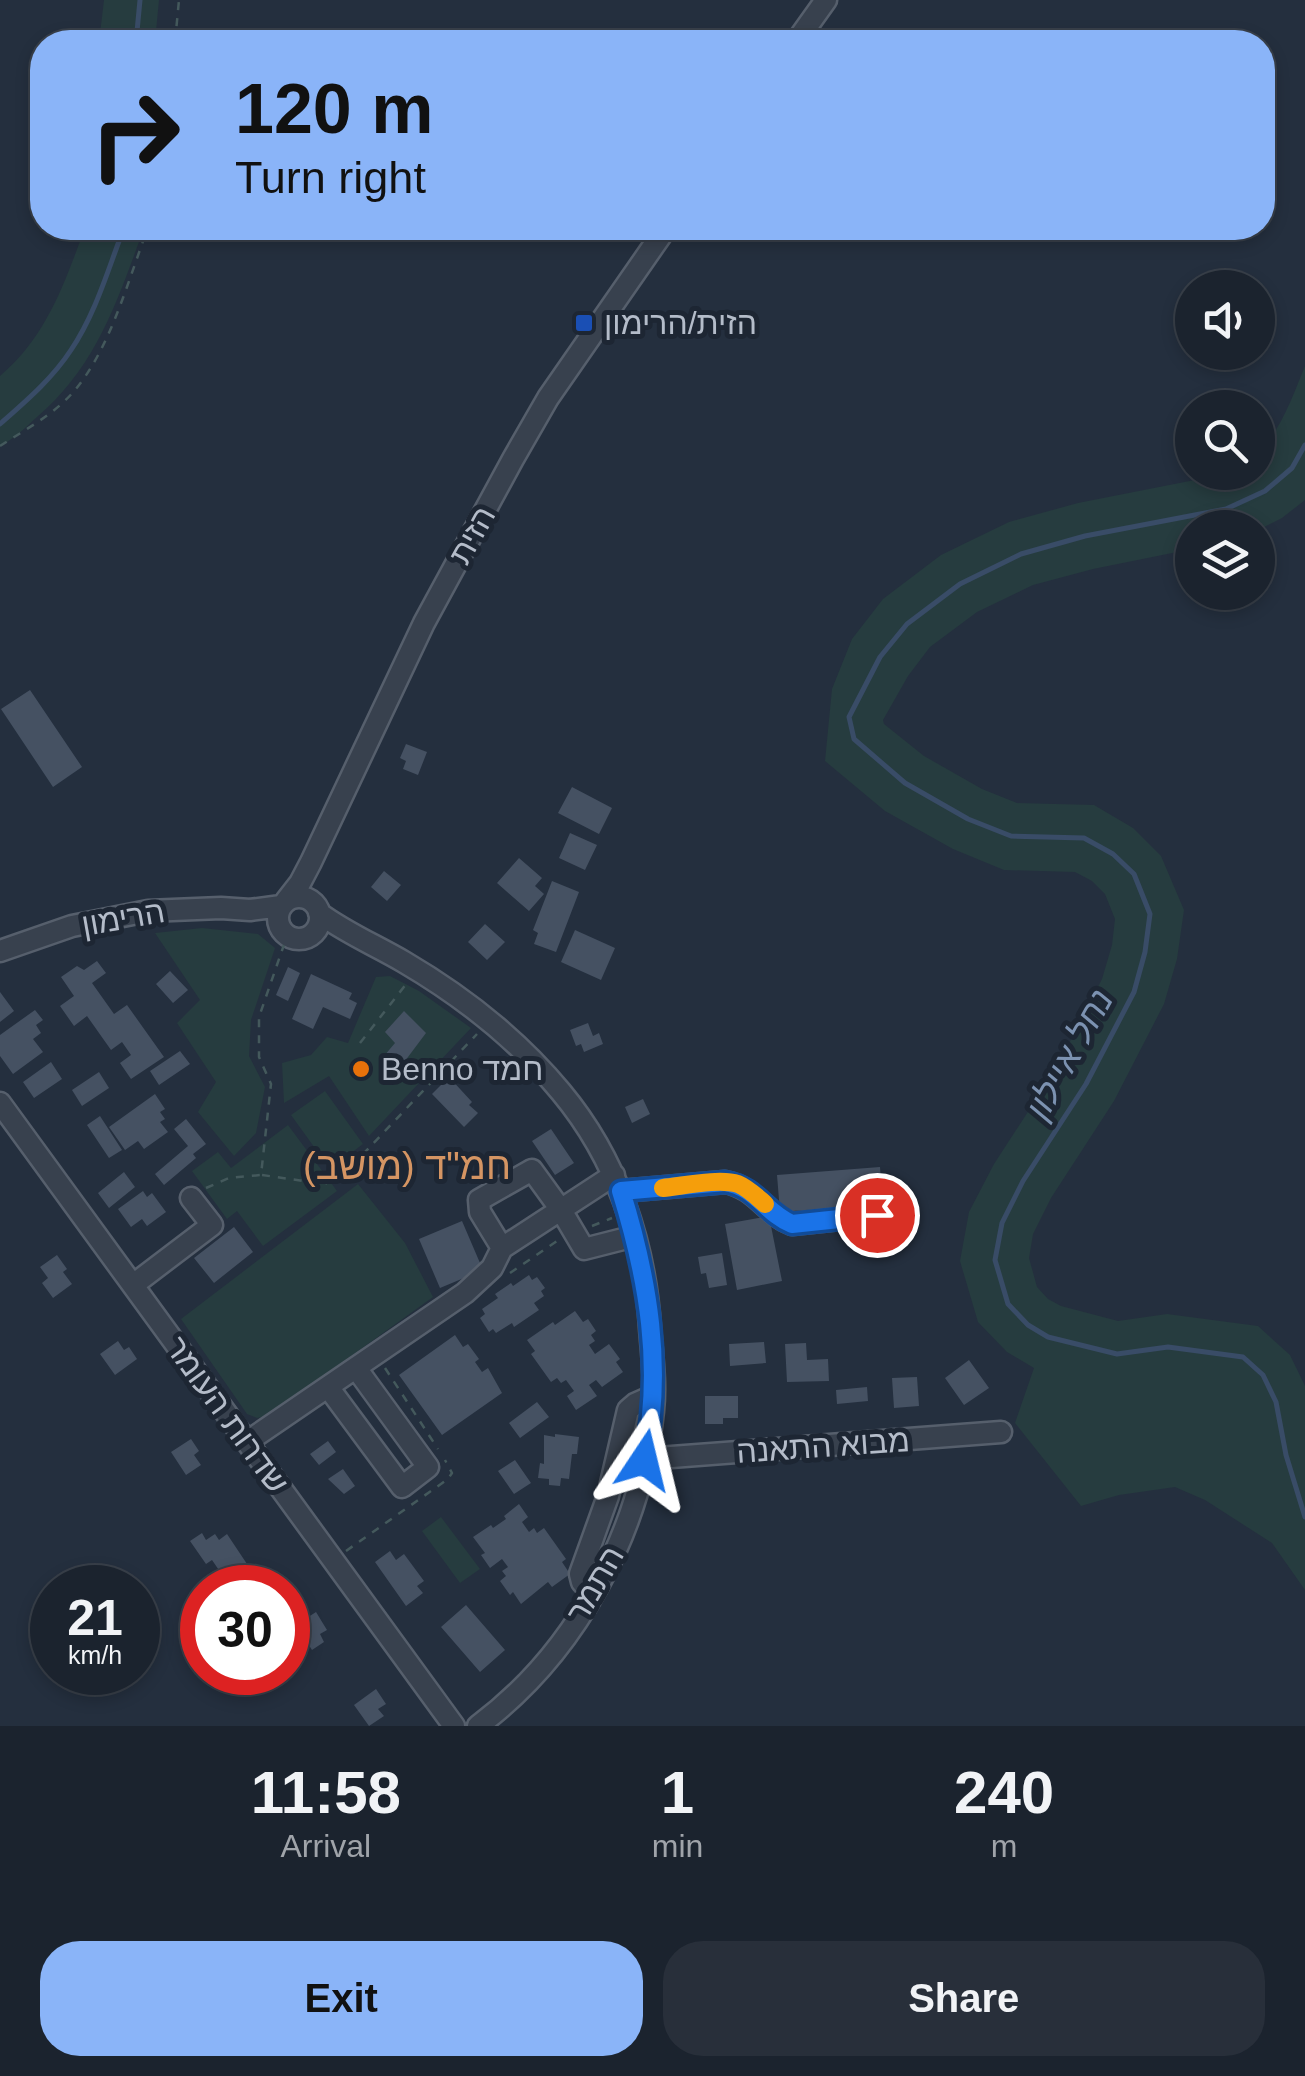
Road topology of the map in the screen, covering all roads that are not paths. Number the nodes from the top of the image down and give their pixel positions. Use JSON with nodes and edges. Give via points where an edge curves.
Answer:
{"nodes":[{"id":1,"x":826,"y":0,"type":"edge"},
{"id":2,"x":805,"y":30,"type":"edge"},
{"id":3,"x":658,"y":240,"type":"edge"},
{"id":4,"x":310,"y":862,"type":"junction"},
{"id":5,"x":318,"y":909,"type":"junction"},
{"id":6,"x":288,"y":921,"type":"junction"},
{"id":7,"x":355,"y":937,"type":"junction"},
{"id":8,"x":0,"y":951,"type":"edge"},
{"id":9,"x":0,"y":1103,"type":"edge"},
{"id":10,"x":617,"y":1183,"type":"junction"},
{"id":11,"x":192,"y":1198,"type":"road end"},
{"id":12,"x":560,"y":1210,"type":"junction"},
{"id":13,"x":877,"y":1215,"type":"dead end"},
{"id":14,"x":635,"y":1236,"type":"junction"},
{"id":15,"x":502,"y":1248,"type":"junction"},
{"id":16,"x":133,"y":1286,"type":"junction"},
{"id":17,"x":356,"y":1368,"type":"junction"},
{"id":18,"x":328,"y":1386,"type":"junction"},
{"id":19,"x":369,"y":1387,"type":"junction"},
{"id":20,"x":654,"y":1396,"type":"junction"},
{"id":21,"x":342,"y":1406,"type":"junction"},
{"id":22,"x":1001,"y":1432,"type":"dead end"},
{"id":23,"x":247,"y":1442,"type":"junction"},
{"id":24,"x":644,"y":1460,"type":"junction"},
{"id":25,"x":592,"y":1594,"type":"junction"},
{"id":26,"x":454,"y":1726,"type":"edge"},
{"id":27,"x":478,"y":1726,"type":"edge"}],
"edges":[{"from":1,"to":2,"type":"street"},
{"from":3,"to":4,"type":"street","name":"הזית","via":[[522,444],[424,623]]},
{"from":4,"to":5,"type":"street"},
{"from":4,"to":6,"type":"street","name":"הזית"},
{"from":5,"to":6,"type":"street","via":[[306,898],[292,898]]},
{"from":5,"to":6,"type":"street","via":[[314,934]]},
{"from":5,"to":7,"type":"street","name":"התמר"},
{"from":6,"to":7,"type":"street","name":"התמר"},
{"from":6,"to":8,"type":"street","name":"הרימון","via":[[250,910],[148,910]]},
{"from":7,"to":10,"type":"street","name":"התמר","via":[[418,970],[488,1022],[584,1120]]},
{"from":9,"to":16,"type":"street","name":"שדרות העומר"},
{"from":10,"to":12,"type":"street"},
{"from":10,"to":13,"type":"street","via":[[738,1184],[792,1224]]},
{"from":10,"to":14,"type":"street","name":"התמר"},
{"from":11,"to":16,"type":"street","via":[[212,1225]]},
{"from":12,"to":14,"type":"street","via":[[584,1249]]},
{"from":12,"to":15,"type":"street"},
{"from":12,"to":15,"type":"street","via":[[532,1170],[479,1200]]},
{"from":14,"to":20,"type":"street","name":"התמר"},
{"from":15,"to":17,"type":"street","via":[[466,1293]]},
{"from":16,"to":23,"type":"street","name":"שדרות העומר"},
{"from":17,"to":18,"type":"street"},
{"from":17,"to":19,"type":"street"},
{"from":18,"to":21,"type":"street"},
{"from":18,"to":23,"type":"street"},
{"from":19,"to":21,"type":"street"},
{"from":19,"to":21,"type":"street","via":[[428,1468],[402,1487]]},
{"from":20,"to":24,"type":"street","name":"התמר"},
{"from":20,"to":25,"type":"street","via":[[628,1410],[580,1574]]},
{"from":22,"to":24,"type":"street","name":"מבוא התאנה"},
{"from":23,"to":26,"type":"street","name":"שדרות העומר"},
{"from":24,"to":25,"type":"street","name":"התמר","via":[[626,1530]]},
{"from":25,"to":27,"type":"street","name":"התמר","via":[[528,1682]]}]}
